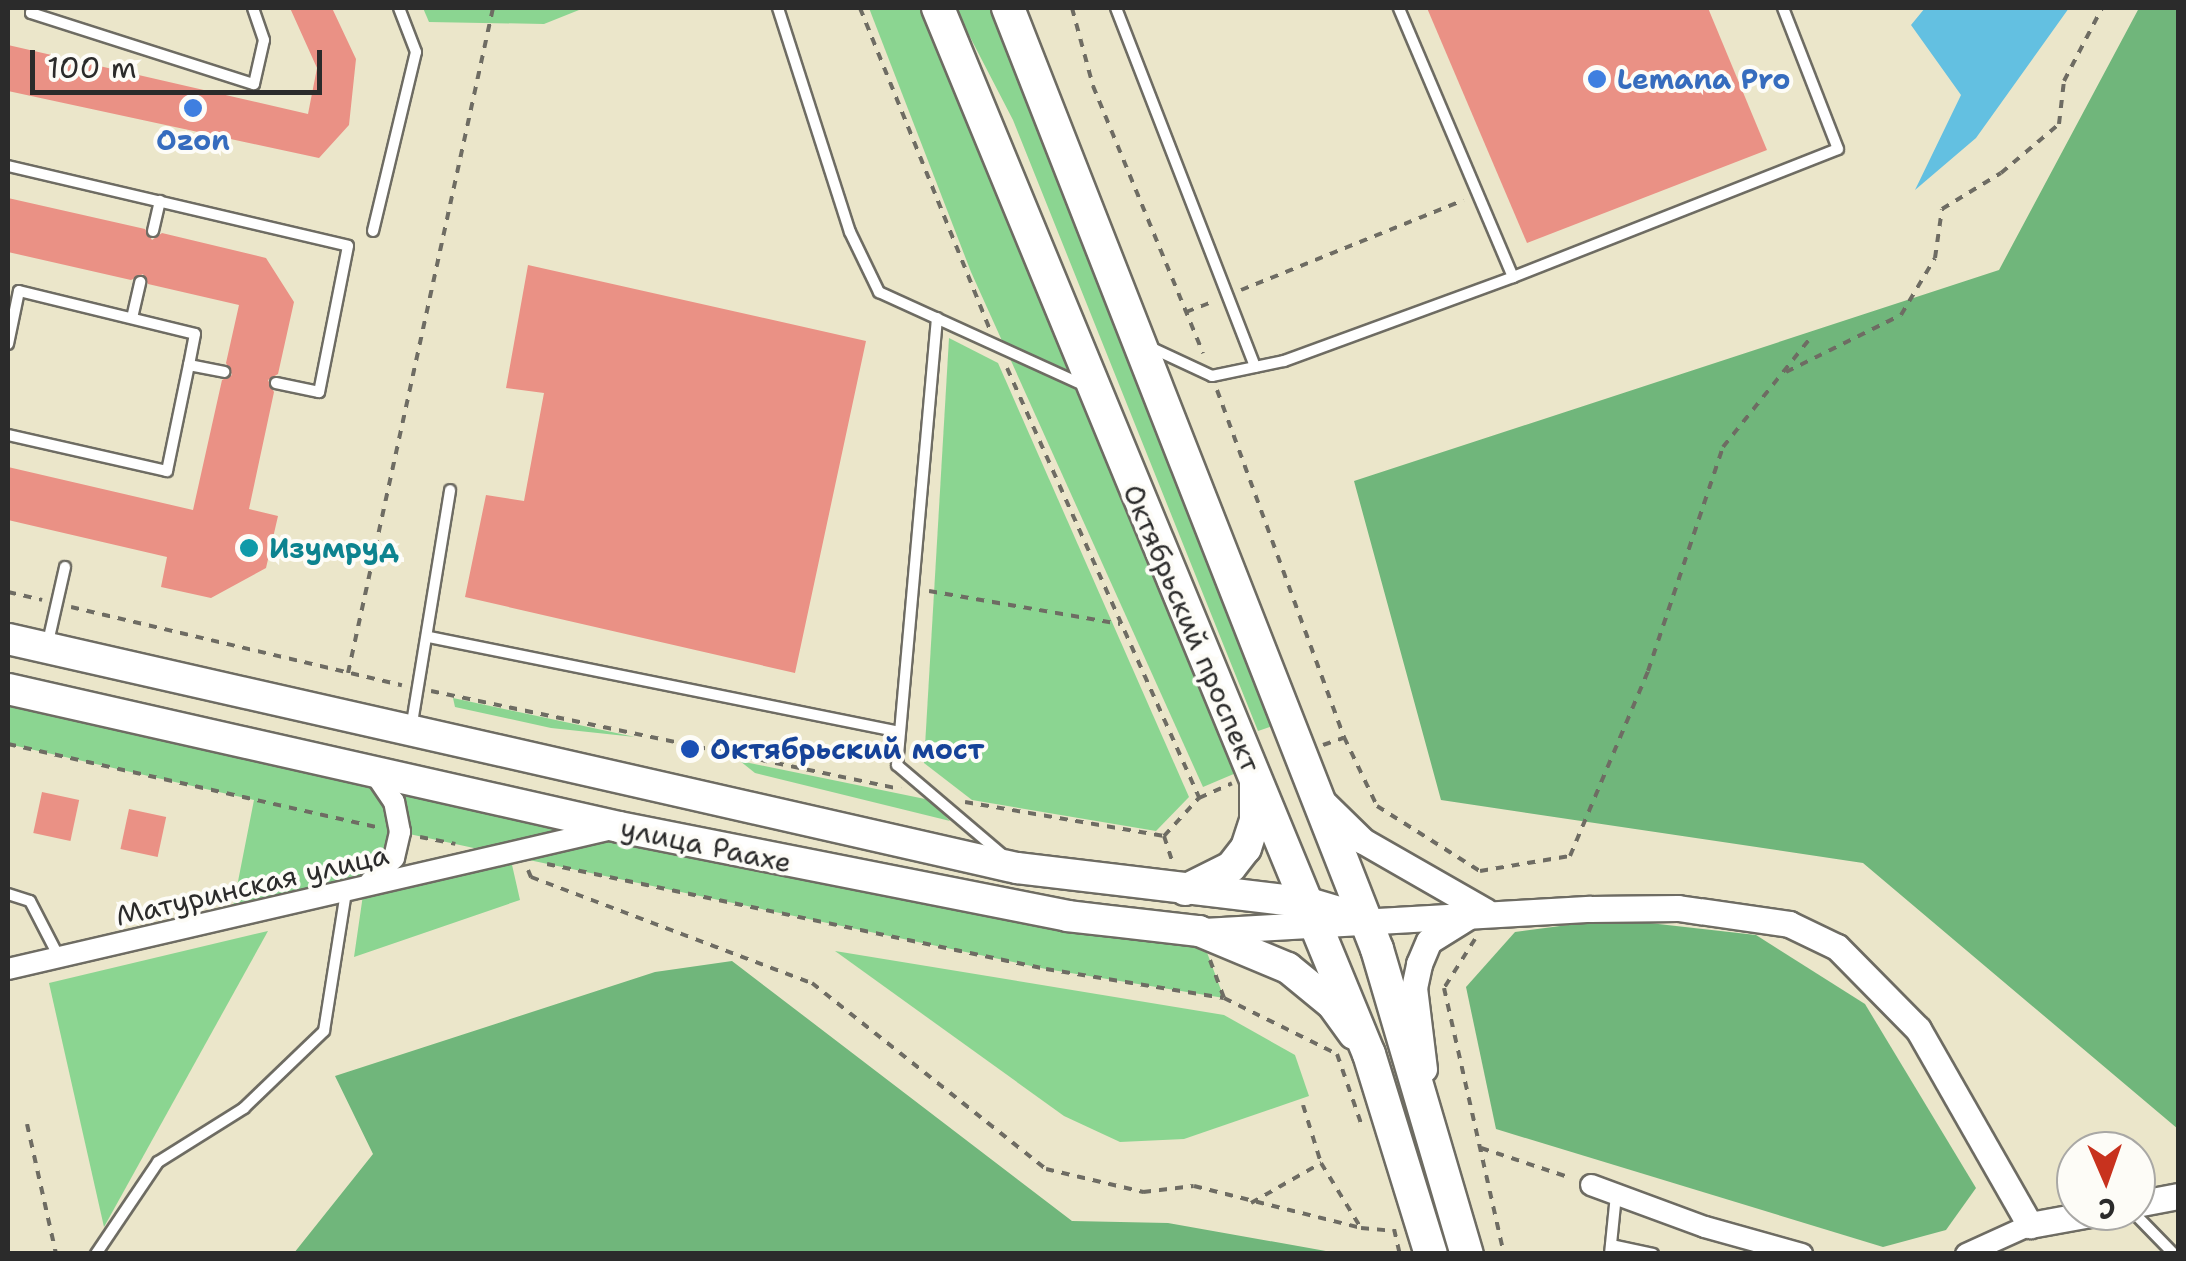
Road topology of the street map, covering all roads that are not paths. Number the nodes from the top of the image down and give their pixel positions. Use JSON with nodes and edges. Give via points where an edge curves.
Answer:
{"nodes":[{"id":1,"x":32,"y":8,"type":"edge"},
{"id":2,"x":254,"y":8,"type":"edge"},
{"id":3,"x":399,"y":8,"type":"edge"},
{"id":4,"x":778,"y":8,"type":"edge"},
{"id":5,"x":938,"y":8,"type":"edge"},
{"id":6,"x":1116,"y":8,"type":"edge"},
{"id":7,"x":1399,"y":8,"type":"edge"},
{"id":8,"x":1783,"y":8,"type":"edge"},
{"id":9,"x":1016,"y":15,"type":"edge"},
{"id":10,"x":8,"y":166,"type":"edge"},
{"id":11,"x":160,"y":201,"type":"junction"},
{"id":12,"x":152,"y":231,"type":"dead end"},
{"id":13,"x":373,"y":232,"type":"dead end"},
{"id":14,"x":1512,"y":277,"type":"junction"},
{"id":15,"x":140,"y":282,"type":"dead end"},
{"id":16,"x":132,"y":318,"type":"junction"},
{"id":17,"x":938,"y":318,"type":"junction"},
{"id":18,"x":1137,"y":334,"type":"junction"},
{"id":19,"x":8,"y":344,"type":"edge"},
{"id":20,"x":189,"y":365,"type":"junction"},
{"id":21,"x":1255,"y":368,"type":"junction"},
{"id":22,"x":224,"y":372,"type":"dead end"},
{"id":23,"x":276,"y":384,"type":"dead end"},
{"id":24,"x":1093,"y":389,"type":"junction"},
{"id":25,"x":8,"y":435,"type":"edge"},
{"id":26,"x":450,"y":490,"type":"dead end"},
{"id":27,"x":65,"y":567,"type":"dead end"},
{"id":28,"x":429,"y":636,"type":"junction"},
{"id":29,"x":8,"y":639,"type":"edge"},
{"id":30,"x":46,"y":648,"type":"junction"},
{"id":31,"x":8,"y":689,"type":"edge"},
{"id":32,"x":411,"y":730,"type":"junction"},
{"id":33,"x":900,"y":732,"type":"junction"},
{"id":34,"x":1297,"y":736,"type":"junction"},
{"id":35,"x":1250,"y":764,"type":"junction"},
{"id":36,"x":374,"y":772,"type":"junction"},
{"id":37,"x":1321,"y":800,"type":"junction"},
{"id":38,"x":619,"y":827,"type":"junction"},
{"id":39,"x":1017,"y":868,"type":"junction"},
{"id":40,"x":355,"y":889,"type":"junction"},
{"id":41,"x":1182,"y":891,"type":"junction"},
{"id":42,"x":8,"y":894,"type":"edge"},
{"id":43,"x":1314,"y":914,"type":"junction"},
{"id":44,"x":1485,"y":918,"type":"junction"},
{"id":45,"x":1366,"y":920,"type":"junction"},
{"id":46,"x":1200,"y":932,"type":"junction"},
{"id":47,"x":60,"y":958,"type":"junction"},
{"id":48,"x":8,"y":969,"type":"edge"},
{"id":49,"x":1369,"y":1054,"type":"junction"},
{"id":50,"x":1428,"y":1108,"type":"junction"},
{"id":51,"x":1591,"y":1185,"type":"road end"},
{"id":52,"x":1616,"y":1194,"type":"junction"},
{"id":53,"x":2056,"y":1220,"type":"edge"},
{"id":54,"x":2030,"y":1225,"type":"junction"},
{"id":55,"x":2152,"y":1231,"type":"edge"},
{"id":56,"x":1610,"y":1249,"type":"edge"},
{"id":57,"x":1987,"y":1250,"type":"edge"},
{"id":58,"x":1789,"y":1252,"type":"edge"},
{"id":59,"x":96,"y":1254,"type":"edge"},
{"id":60,"x":1431,"y":1254,"type":"edge"},
{"id":61,"x":1467,"y":1254,"type":"edge"},
{"id":62,"x":1653,"y":1254,"type":"edge"},
{"id":63,"x":1966,"y":1254,"type":"edge"},
{"id":64,"x":2174,"y":1254,"type":"edge"}],
"edges":[{"from":1,"to":2,"type":"lane","via":[[31,13],[254,84],[264,40]]},
{"from":3,"to":13,"type":"lane","via":[[416,52]]},
{"from":4,"to":17,"type":"lane","via":[[850,232],[879,292]]},
{"from":5,"to":24,"type":"main road","name":"Октябрьский проспект"},
{"from":6,"to":21,"type":"lane"},
{"from":7,"to":14,"type":"lane"},
{"from":8,"to":14,"type":"lane","via":[[1838,149]]},
{"from":9,"to":18,"type":"main road","name":"Октябрьский проспект"},
{"from":10,"to":11,"type":"lane"},
{"from":11,"to":12,"type":"lane"},
{"from":11,"to":23,"type":"lane","via":[[348,246],[319,392]]},
{"from":14,"to":21,"type":"lane"},
{"from":15,"to":16,"type":"lane"},
{"from":16,"to":19,"type":"lane","via":[[19,290]]},
{"from":16,"to":20,"type":"lane","via":[[195,334]]},
{"from":17,"to":24,"type":"lane"},
{"from":17,"to":33,"type":"lane"},
{"from":18,"to":21,"type":"lane","via":[[1165,358],[1212,376]]},
{"from":18,"to":34,"type":"main road","name":"Октябрьский проспект"},
{"from":20,"to":22,"type":"lane"},
{"from":20,"to":25,"type":"lane","via":[[167,471]]},
{"from":24,"to":35,"type":"main road","name":"Октябрьский проспект","via":[[1162,562],[1156,592],[1222,743]]},
{"from":26,"to":28,"type":"lane"},
{"from":27,"to":30,"type":"lane"},
{"from":28,"to":32,"type":"lane"},
{"from":28,"to":33,"type":"lane"},
{"from":29,"to":30,"type":"main road","name":"улица Раахе"},
{"from":30,"to":32,"type":"main road","name":"улица Раахе"},
{"from":31,"to":36,"type":"main road","name":"улица Раахе"},
{"from":32,"to":39,"type":"main road","name":"улица Раахе"},
{"from":33,"to":39,"type":"lane","via":[[898,764]]},
{"from":34,"to":35,"type":"main road"},
{"from":34,"to":37,"type":"main road","name":"Октябрьский проспект"},
{"from":35,"to":41,"type":"main road","via":[[1255,821],[1246,848],[1231,867]]},
{"from":35,"to":43,"type":"main road","name":"Октябрьский проспект"},
{"from":36,"to":38,"type":"main road","name":"улица Раахе"},
{"from":36,"to":40,"type":"street","via":[[394,802],[400,832],[394,858]]},
{"from":37,"to":44,"type":"street","via":[[1363,841]]},
{"from":37,"to":45,"type":"main road","name":"Октябрьский проспект"},
{"from":38,"to":40,"type":"street","name":"Матуринская улица"},
{"from":38,"to":46,"type":"main road","name":"улица Раахе","via":[[1067,916]]},
{"from":39,"to":41,"type":"main road","name":"улица Раахе"},
{"from":40,"to":47,"type":"street","name":"Матуринская улица"},
{"from":40,"to":59,"type":"lane","via":[[324,1031],[244,1108],[158,1162]]},
{"from":41,"to":43,"type":"main road","name":"улица Раахе"},
{"from":42,"to":47,"type":"lane","via":[[30,901]]},
{"from":43,"to":45,"type":"main road","name":"улица Раахе"},
{"from":43,"to":46,"type":"street"},
{"from":43,"to":49,"type":"main road","name":"Октябрьский проспект"},
{"from":44,"to":45,"type":"street"},
{"from":44,"to":50,"type":"street","via":[[1449,924],[1429,941],[1419,964],[1414,988]]},
{"from":44,"to":54,"type":"street","via":[[1736,913],[1789,924],[1837,947],[1918,1029]]},
{"from":45,"to":50,"type":"main road","name":"Октябрьский проспект"},
{"from":46,"to":49,"type":"main road","name":"улица Раахе","via":[[1288,968],[1332,1004]]},
{"from":47,"to":48,"type":"street","name":"Матуринская улица"},
{"from":49,"to":60,"type":"main road","name":"Октябрьский проспект"},
{"from":50,"to":61,"type":"main road","name":"Октябрьский проспект"},
{"from":51,"to":52,"type":"street"},
{"from":52,"to":56,"type":"lane"},
{"from":52,"to":58,"type":"street"},
{"from":53,"to":54,"type":"street"},
{"from":54,"to":57,"type":"street"},
{"from":55,"to":64,"type":"lane"},
{"from":56,"to":62,"type":"lane"},
{"from":57,"to":63,"type":"street"}]}
